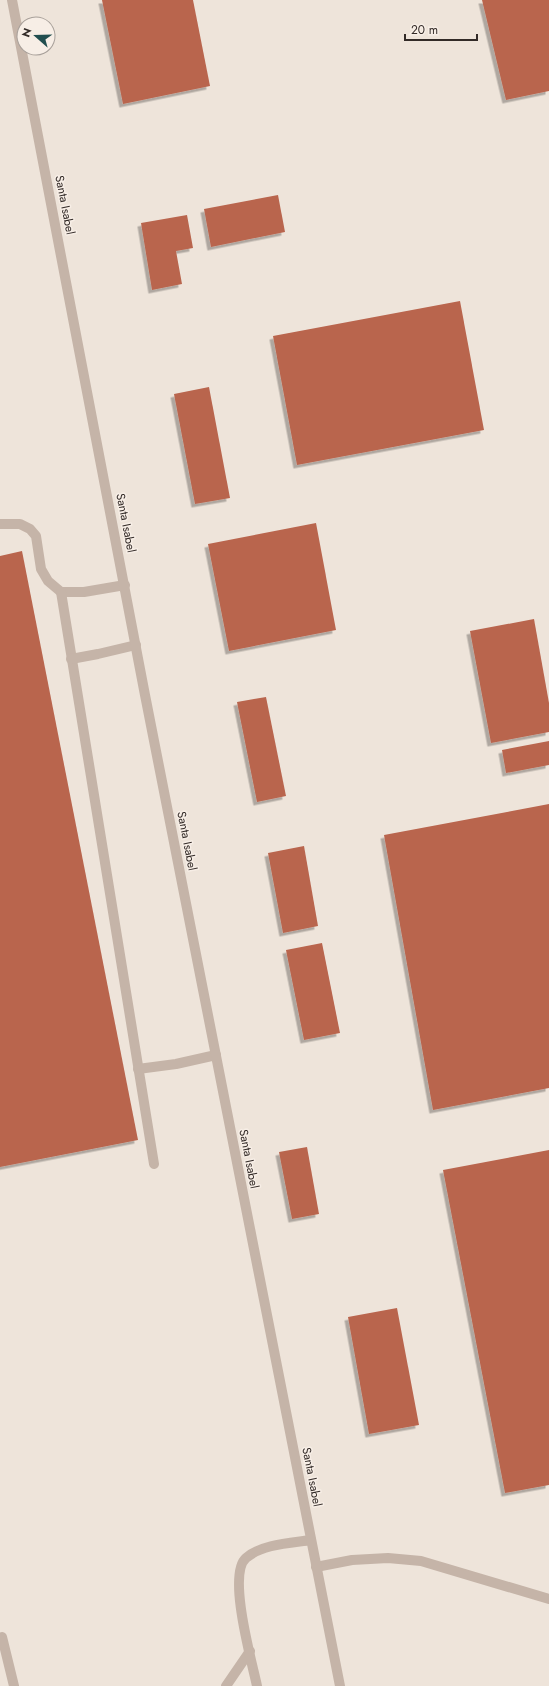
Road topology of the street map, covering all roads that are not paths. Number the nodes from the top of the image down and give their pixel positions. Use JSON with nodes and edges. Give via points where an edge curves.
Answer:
{"nodes":[{"id":1,"x":12,"y":0,"type":"edge"},
{"id":2,"x":0,"y":524,"type":"edge"},
{"id":3,"x":125,"y":585,"type":"junction"},
{"id":4,"x":61,"y":592,"type":"junction"},
{"id":5,"x":136,"y":645,"type":"junction"},
{"id":6,"x":72,"y":658,"type":"junction"},
{"id":7,"x":216,"y":1055,"type":"junction"},
{"id":8,"x":138,"y":1069,"type":"junction"},
{"id":9,"x":154,"y":1164,"type":"dead end"},
{"id":10,"x":311,"y":1540,"type":"junction"},
{"id":11,"x":316,"y":1567,"type":"junction"},
{"id":12,"x":549,"y":1599,"type":"edge"},
{"id":13,"x":2,"y":1637,"type":"dead end"},
{"id":14,"x":250,"y":1651,"type":"junction"},
{"id":15,"x":14,"y":1686,"type":"edge"},
{"id":16,"x":226,"y":1686,"type":"edge"},
{"id":17,"x":257,"y":1686,"type":"edge"},
{"id":18,"x":340,"y":1686,"type":"edge"}],
"edges":[{"from":1,"to":3,"type":"street","name":"Santa Isabel"},
{"from":2,"to":4,"type":"street","via":[[20,524],[30,529],[36,536],[41,569],[48,581]]},
{"from":3,"to":4,"type":"street","via":[[84,592]]},
{"from":3,"to":5,"type":"street","name":"Santa Isabel"},
{"from":4,"to":6,"type":"street"},
{"from":5,"to":6,"type":"street"},
{"from":5,"to":7,"type":"street","name":"Santa Isabel"},
{"from":6,"to":8,"type":"street"},
{"from":7,"to":8,"type":"street"},
{"from":7,"to":10,"type":"street","name":"Santa Isabel"},
{"from":8,"to":9,"type":"street"},
{"from":10,"to":11,"type":"street","name":"Santa Isabel"},
{"from":10,"to":14,"type":"street","via":[[268,1547],[246,1558],[239,1569],[242,1620]]},
{"from":11,"to":12,"type":"street","via":[[352,1560],[388,1558],[421,1561]]},
{"from":11,"to":18,"type":"street","name":"Santa Isabel"},
{"from":13,"to":15,"type":"street"},
{"from":14,"to":16,"type":"street"},
{"from":14,"to":17,"type":"street"}]}
